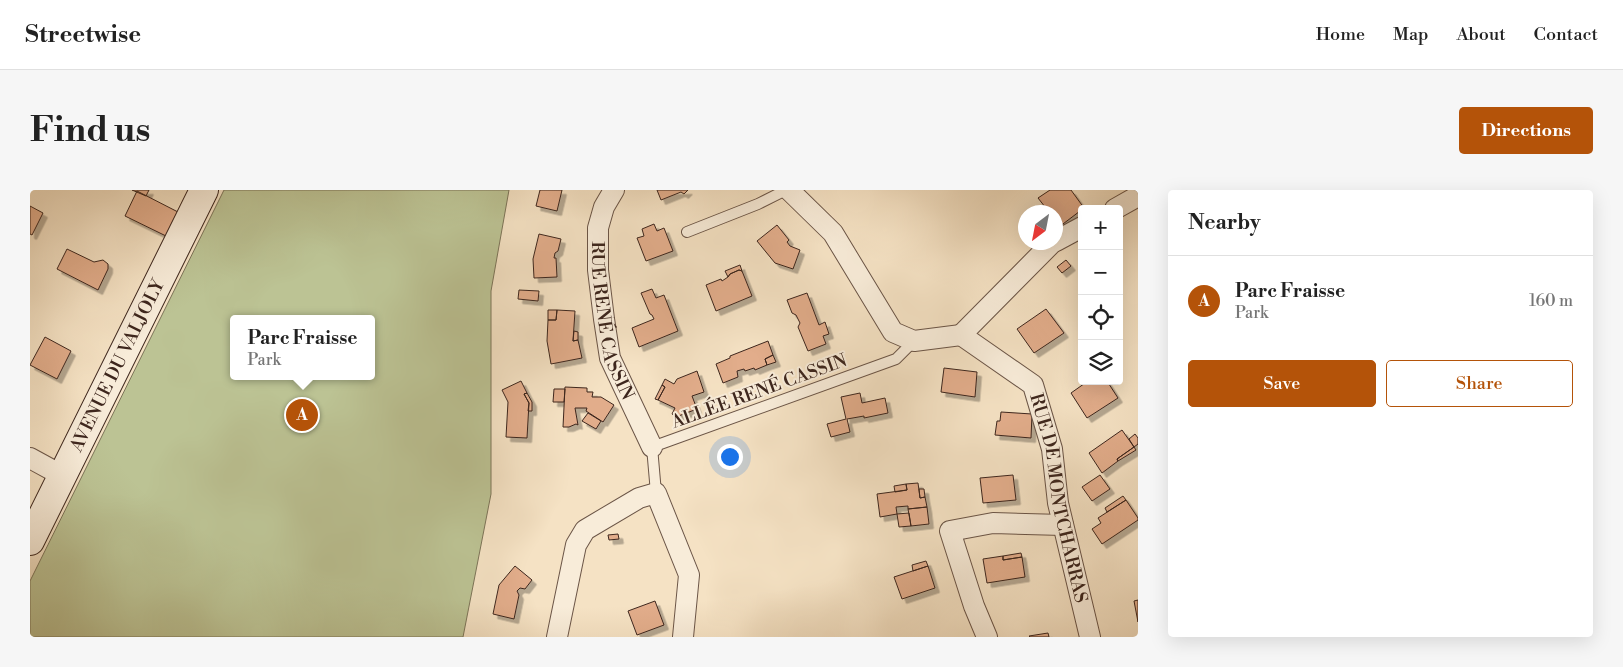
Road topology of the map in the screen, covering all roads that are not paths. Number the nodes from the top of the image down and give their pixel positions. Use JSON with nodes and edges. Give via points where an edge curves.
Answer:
{"nodes":[{"id":1,"x":204,"y":190,"type":"edge"},
{"id":2,"x":614,"y":190,"type":"edge"},
{"id":3,"x":788,"y":190,"type":"edge"},
{"id":4,"x":1138,"y":196,"type":"edge"},
{"id":5,"x":1122,"y":205,"type":"edge"},
{"id":6,"x":1078,"y":229,"type":"edge"},
{"id":7,"x":687,"y":232,"type":"dead end"},
{"id":8,"x":1063,"y":237,"type":"edge"},
{"id":9,"x":1046,"y":250,"type":"edge"},
{"id":10,"x":961,"y":335,"type":"junction"},
{"id":11,"x":914,"y":341,"type":"junction"},
{"id":12,"x":652,"y":448,"type":"junction"},
{"id":13,"x":30,"y":458,"type":"edge"},
{"id":14,"x":63,"y":476,"type":"junction"},
{"id":15,"x":656,"y":493,"type":"junction"},
{"id":16,"x":1063,"y":525,"type":"junction"},
{"id":17,"x":30,"y":541,"type":"edge"},
{"id":18,"x":557,"y":637,"type":"edge"},
{"id":19,"x":683,"y":637,"type":"edge"},
{"id":20,"x":988,"y":637,"type":"edge"},
{"id":21,"x":1090,"y":637,"type":"edge"}],
"edges":[{"from":1,"to":14,"type":"main road","name":"AVENUE DU VALJOLY"},
{"from":2,"to":12,"type":"street","name":"RUE RENÉ CASSIN","via":[[604,207],[598,228],[598,270],[604,319],[610,358]]},
{"from":3,"to":7,"type":"lane"},
{"from":3,"to":11,"type":"street","via":[[833,233],[893,332]]},
{"from":4,"to":5,"type":"street"},
{"from":6,"to":8,"type":"street"},
{"from":9,"to":10,"type":"street"},
{"from":10,"to":11,"type":"street"},
{"from":10,"to":16,"type":"street","name":"RUE DE MONTCHARRAS","via":[[1033,385],[1052,449]]},
{"from":11,"to":12,"type":"lane","name":"ALLÉE RENÉ CASSIN","via":[[896,359]]},
{"from":12,"to":15,"type":"lane"},
{"from":13,"to":14,"type":"street"},
{"from":14,"to":17,"type":"main road","name":"AVENUE DU VALJOLY"},
{"from":15,"to":18,"type":"street","via":[[639,498],[585,530],[576,545]]},
{"from":15,"to":19,"type":"street","via":[[689,575]]},
{"from":16,"to":20,"type":"street","via":[[994,523],[950,531],[974,606]]},
{"from":16,"to":21,"type":"street","name":"RUE DE MONTCHARRAS"}]}
